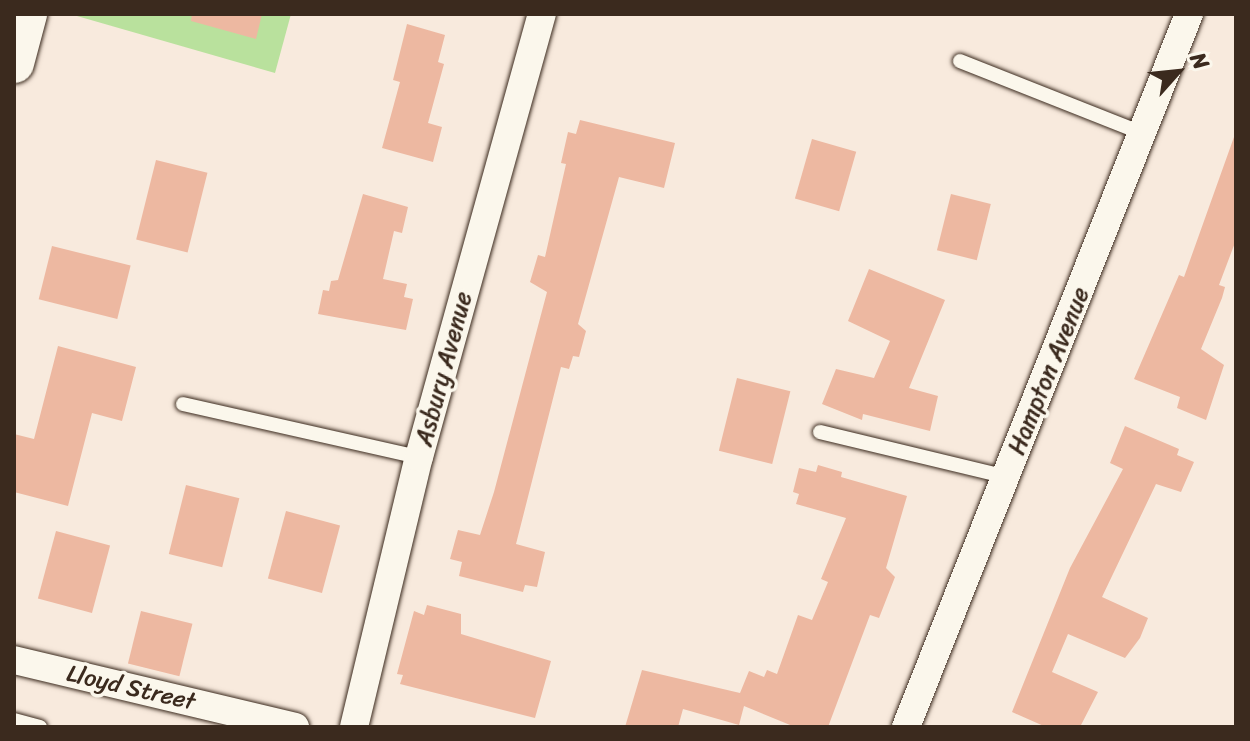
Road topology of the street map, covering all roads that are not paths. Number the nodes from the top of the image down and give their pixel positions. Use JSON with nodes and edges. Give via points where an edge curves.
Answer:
{"nodes":[{"id":1,"x":27,"y":14,"type":"edge"},
{"id":2,"x":542,"y":14,"type":"edge"},
{"id":3,"x":1189,"y":14,"type":"edge"},
{"id":4,"x":960,"y":61,"type":"dead end"},
{"id":5,"x":14,"y":63,"type":"edge"},
{"id":6,"x":1142,"y":133,"type":"junction"},
{"id":7,"x":183,"y":404,"type":"dead end"},
{"id":8,"x":820,"y":432,"type":"dead end"},
{"id":9,"x":419,"y":457,"type":"junction"},
{"id":10,"x":1007,"y":477,"type":"junction"},
{"id":11,"x":14,"y":660,"type":"edge"},
{"id":12,"x":14,"y":720,"type":"edge"},
{"id":13,"x":40,"y":727,"type":"edge"},
{"id":14,"x":295,"y":727,"type":"edge"},
{"id":15,"x":354,"y":727,"type":"edge"},
{"id":16,"x":906,"y":727,"type":"edge"}],
"edges":[{"from":1,"to":5,"type":"street"},
{"from":2,"to":9,"type":"street","name":"Asbury Avenue"},
{"from":3,"to":6,"type":"street","name":"Hampton Avenue"},
{"from":4,"to":6,"type":"lane"},
{"from":6,"to":10,"type":"street","name":"Hampton Avenue"},
{"from":7,"to":9,"type":"lane"},
{"from":8,"to":10,"type":"lane"},
{"from":9,"to":15,"type":"street","name":"Asbury Avenue"},
{"from":10,"to":16,"type":"street","name":"Hampton Avenue"},
{"from":11,"to":14,"type":"street","name":"Lloyd Street"},
{"from":12,"to":13,"type":"lane"}]}
